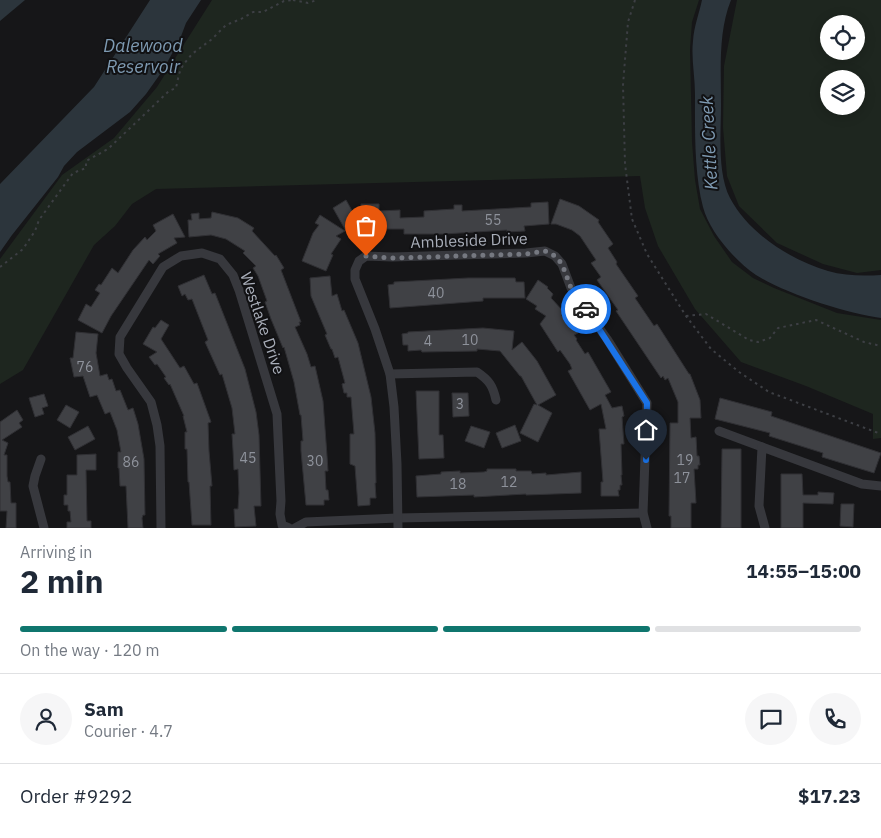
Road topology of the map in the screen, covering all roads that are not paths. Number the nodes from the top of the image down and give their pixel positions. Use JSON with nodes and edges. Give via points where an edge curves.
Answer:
{"nodes":[{"id":1,"x":390,"y":374,"type":"junction"},
{"id":2,"x":496,"y":400,"type":"dead end"},
{"id":3,"x":719,"y":431,"type":"dead end"},
{"id":4,"x":762,"y":447,"type":"junction"},
{"id":5,"x":41,"y":459,"type":"dead end"},
{"id":6,"x":881,"y":486,"type":"edge"},
{"id":7,"x":643,"y":513,"type":"junction"},
{"id":8,"x":397,"y":518,"type":"junction"},
{"id":9,"x":44,"y":528,"type":"edge"},
{"id":10,"x":161,"y":528,"type":"edge"},
{"id":11,"x":288,"y":528,"type":"edge"},
{"id":12,"x":295,"y":528,"type":"edge"},
{"id":13,"x":398,"y":528,"type":"edge"},
{"id":14,"x":647,"y":528,"type":"edge"},
{"id":15,"x":765,"y":528,"type":"edge"}],
"edges":[{"from":1,"to":2,"type":"street","via":[[477,372],[489,380]]},
{"from":1,"to":7,"type":"street","name":"Ambleside Drive","via":[[354,279],[359,261],[366,256],[392,258],[545,251],[555,256],[562,264],[571,288],[647,403]]},
{"from":1,"to":8,"type":"street","name":"Ambleside Drive","via":[[396,436]]},
{"from":3,"to":4,"type":"street"},
{"from":4,"to":6,"type":"street","via":[[862,484]]},
{"from":4,"to":15,"type":"street","via":[[759,506]]},
{"from":5,"to":9,"type":"street","via":[[33,486]]},
{"from":7,"to":8,"type":"street"},
{"from":7,"to":14,"type":"street","name":"Ambleside Drive"},
{"from":8,"to":12,"type":"street","via":[[306,522]]},
{"from":8,"to":13,"type":"street","name":"Ambleside Drive"},
{"from":10,"to":11,"type":"street","name":"Westlake Drive","via":[[157,425],[151,402],[119,354],[120,337],[163,267],[181,256],[202,253],[220,259],[233,275],[239,290],[277,414],[280,514],[282,526]]}]}
